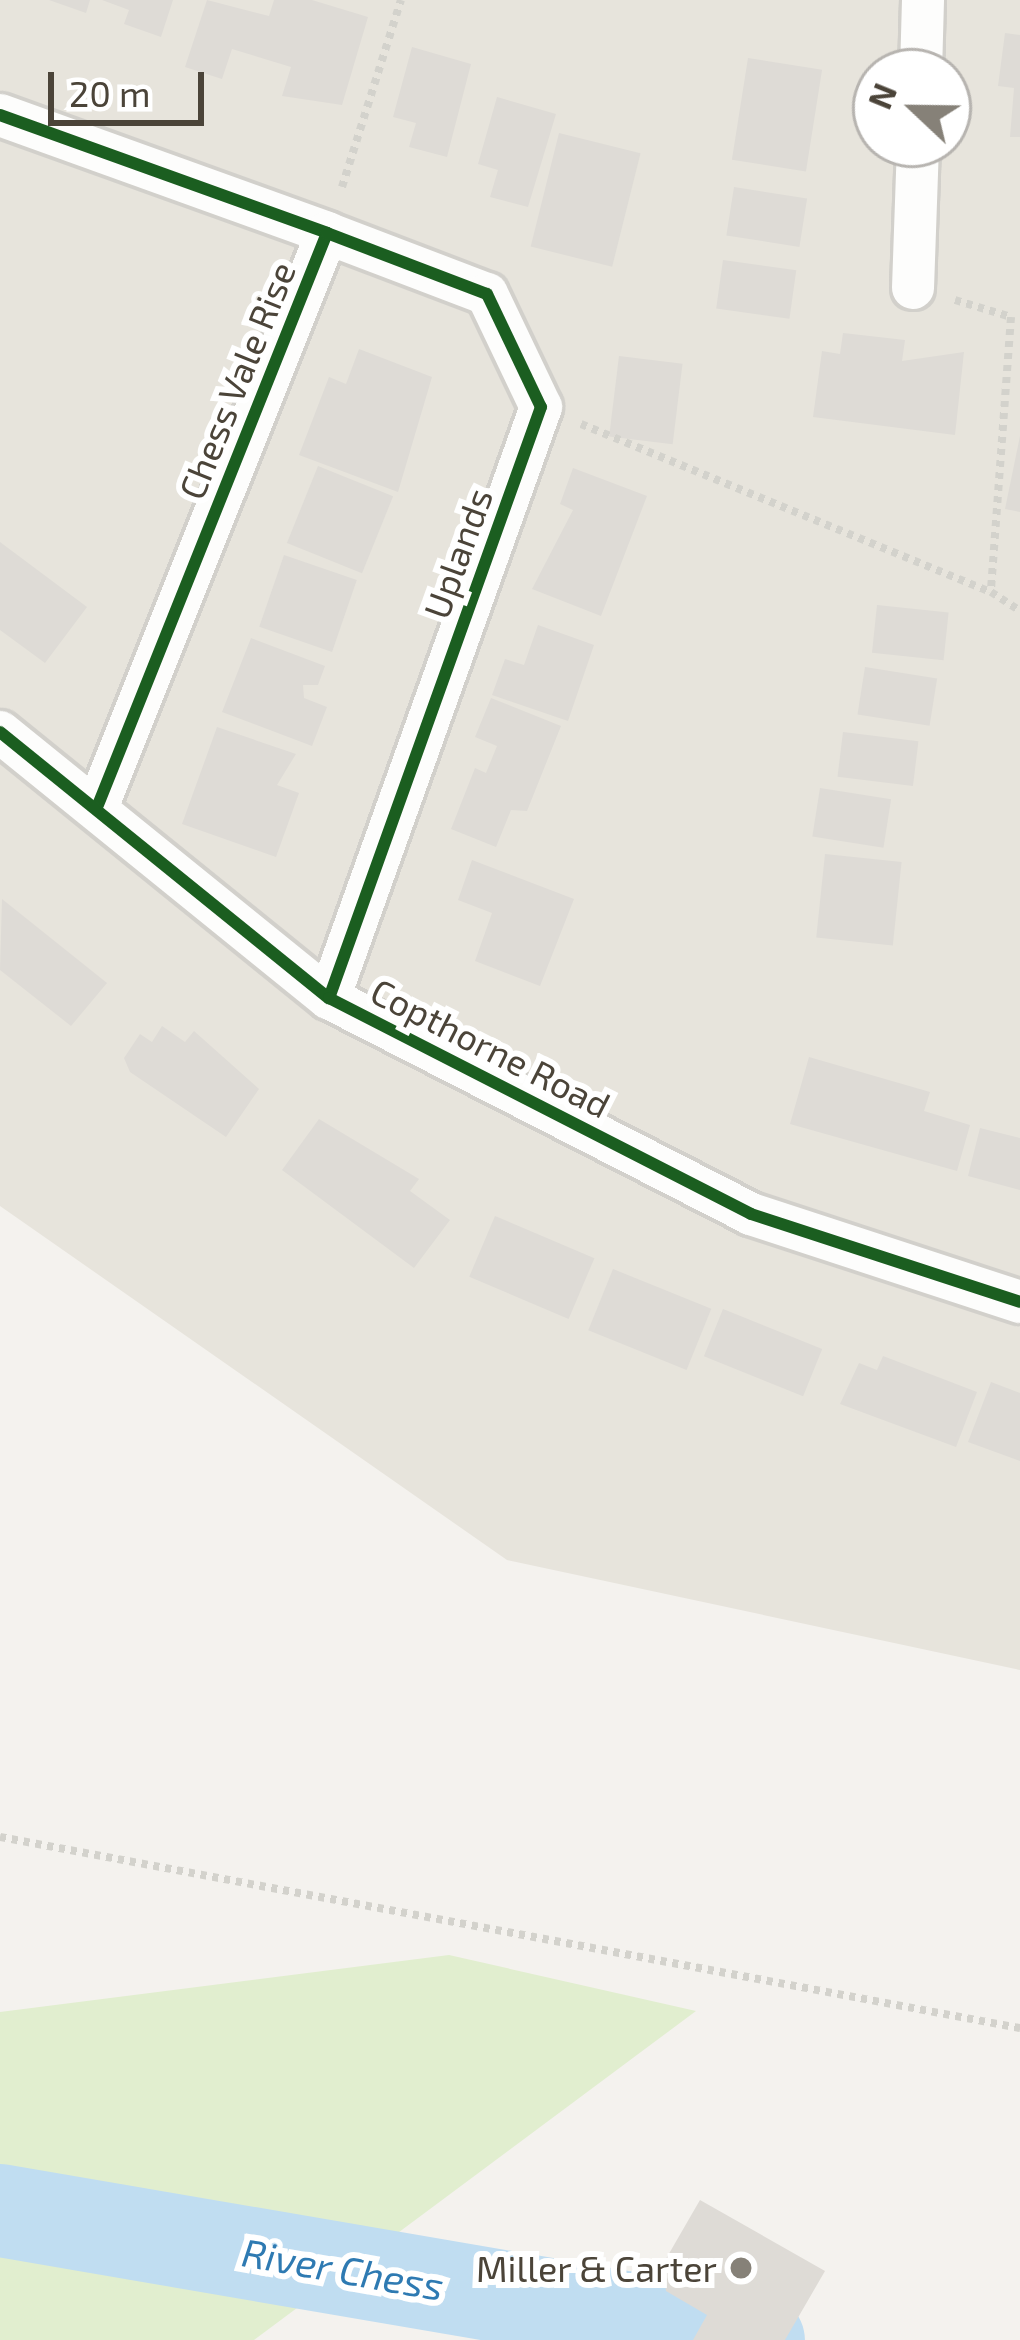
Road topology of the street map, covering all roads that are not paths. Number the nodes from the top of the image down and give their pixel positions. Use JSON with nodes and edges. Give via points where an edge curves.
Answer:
{"nodes":[{"id":1,"x":923,"y":0,"type":"edge"},
{"id":2,"x":922,"y":48,"type":"edge"},
{"id":3,"x":0,"y":115,"type":"edge"},
{"id":4,"x":917,"y":168,"type":"edge"},
{"id":5,"x":328,"y":233,"type":"junction"},
{"id":6,"x":913,"y":288,"type":"road end"},
{"id":7,"x":0,"y":732,"type":"edge"},
{"id":8,"x":98,"y":805,"type":"junction"},
{"id":9,"x":329,"y":998,"type":"junction"},
{"id":10,"x":1020,"y":1302,"type":"edge"}],
"edges":[{"from":1,"to":2,"type":"street"},
{"from":3,"to":5,"type":"street","name":"Chess Vale Rise"},
{"from":4,"to":6,"type":"street"},
{"from":5,"to":8,"type":"street","name":"Chess Vale Rise"},
{"from":5,"to":9,"type":"street","name":"Uplands","via":[[487,294],[541,407]]},
{"from":7,"to":8,"type":"street","name":"Copthorne Road"},
{"from":8,"to":9,"type":"street","name":"Copthorne Road"},
{"from":9,"to":10,"type":"street","name":"Copthorne Road","via":[[751,1214]]}]}
